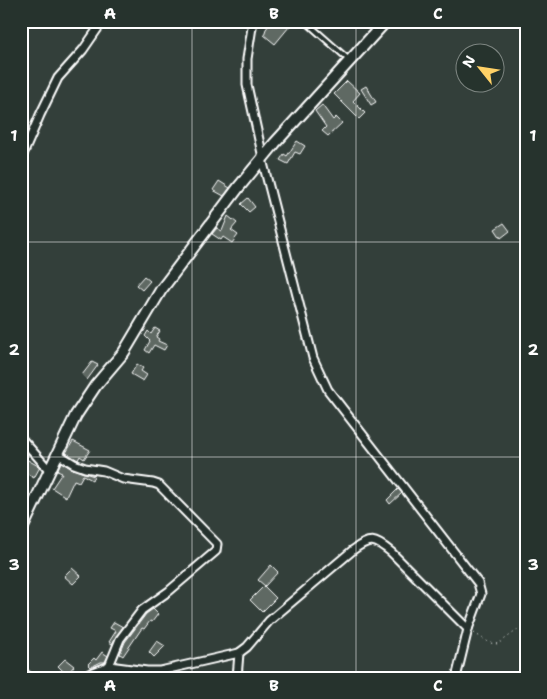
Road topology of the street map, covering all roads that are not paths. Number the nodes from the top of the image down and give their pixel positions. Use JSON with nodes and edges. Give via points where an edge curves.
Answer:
{"nodes":[{"id":1,"x":103,"y":21,"type":"edge"},
{"id":2,"x":253,"y":21,"type":"edge"},
{"id":3,"x":305,"y":21,"type":"edge"},
{"id":4,"x":386,"y":21,"type":"edge"},
{"id":5,"x":350,"y":61,"type":"junction"},
{"id":6,"x":21,"y":159,"type":"edge"},
{"id":7,"x":262,"y":159,"type":"junction"},
{"id":8,"x":21,"y":438,"type":"edge"},
{"id":9,"x":58,"y":454,"type":"junction"},
{"id":10,"x":50,"y":471,"type":"junction"},
{"id":11,"x":21,"y":531,"type":"edge"},
{"id":12,"x":470,"y":631,"type":"junction"},
{"id":13,"x":239,"y":653,"type":"junction"},
{"id":14,"x":109,"y":666,"type":"junction"},
{"id":15,"x":58,"y":678,"type":"edge"},
{"id":16,"x":237,"y":678,"type":"edge"},
{"id":17,"x":456,"y":678,"type":"edge"}],
"edges":[{"from":1,"to":6,"type":"street","via":[[58,78]]},
{"from":2,"to":7,"type":"street","via":[[247,85]]},
{"from":3,"to":5,"type":"lane"},
{"from":4,"to":5,"type":"street"},
{"from":5,"to":7,"type":"street"},
{"from":7,"to":9,"type":"street","via":[[158,294],[124,352],[100,379],[76,415]]},
{"from":7,"to":12,"type":"street","via":[[319,373],[328,390],[478,583],[481,594]]},
{"from":8,"to":10,"type":"street"},
{"from":9,"to":10,"type":"street"},
{"from":9,"to":14,"type":"street","via":[[78,466],[159,485],[218,544],[216,551],[142,610],[120,639]]},
{"from":10,"to":11,"type":"street"},
{"from":12,"to":13,"type":"street","via":[[391,552],[371,540],[362,543],[269,621]]},
{"from":12,"to":17,"type":"street"},
{"from":13,"to":14,"type":"street","via":[[160,671]]},
{"from":13,"to":16,"type":"street"},
{"from":14,"to":15,"type":"street","via":[[86,675]]}]}
